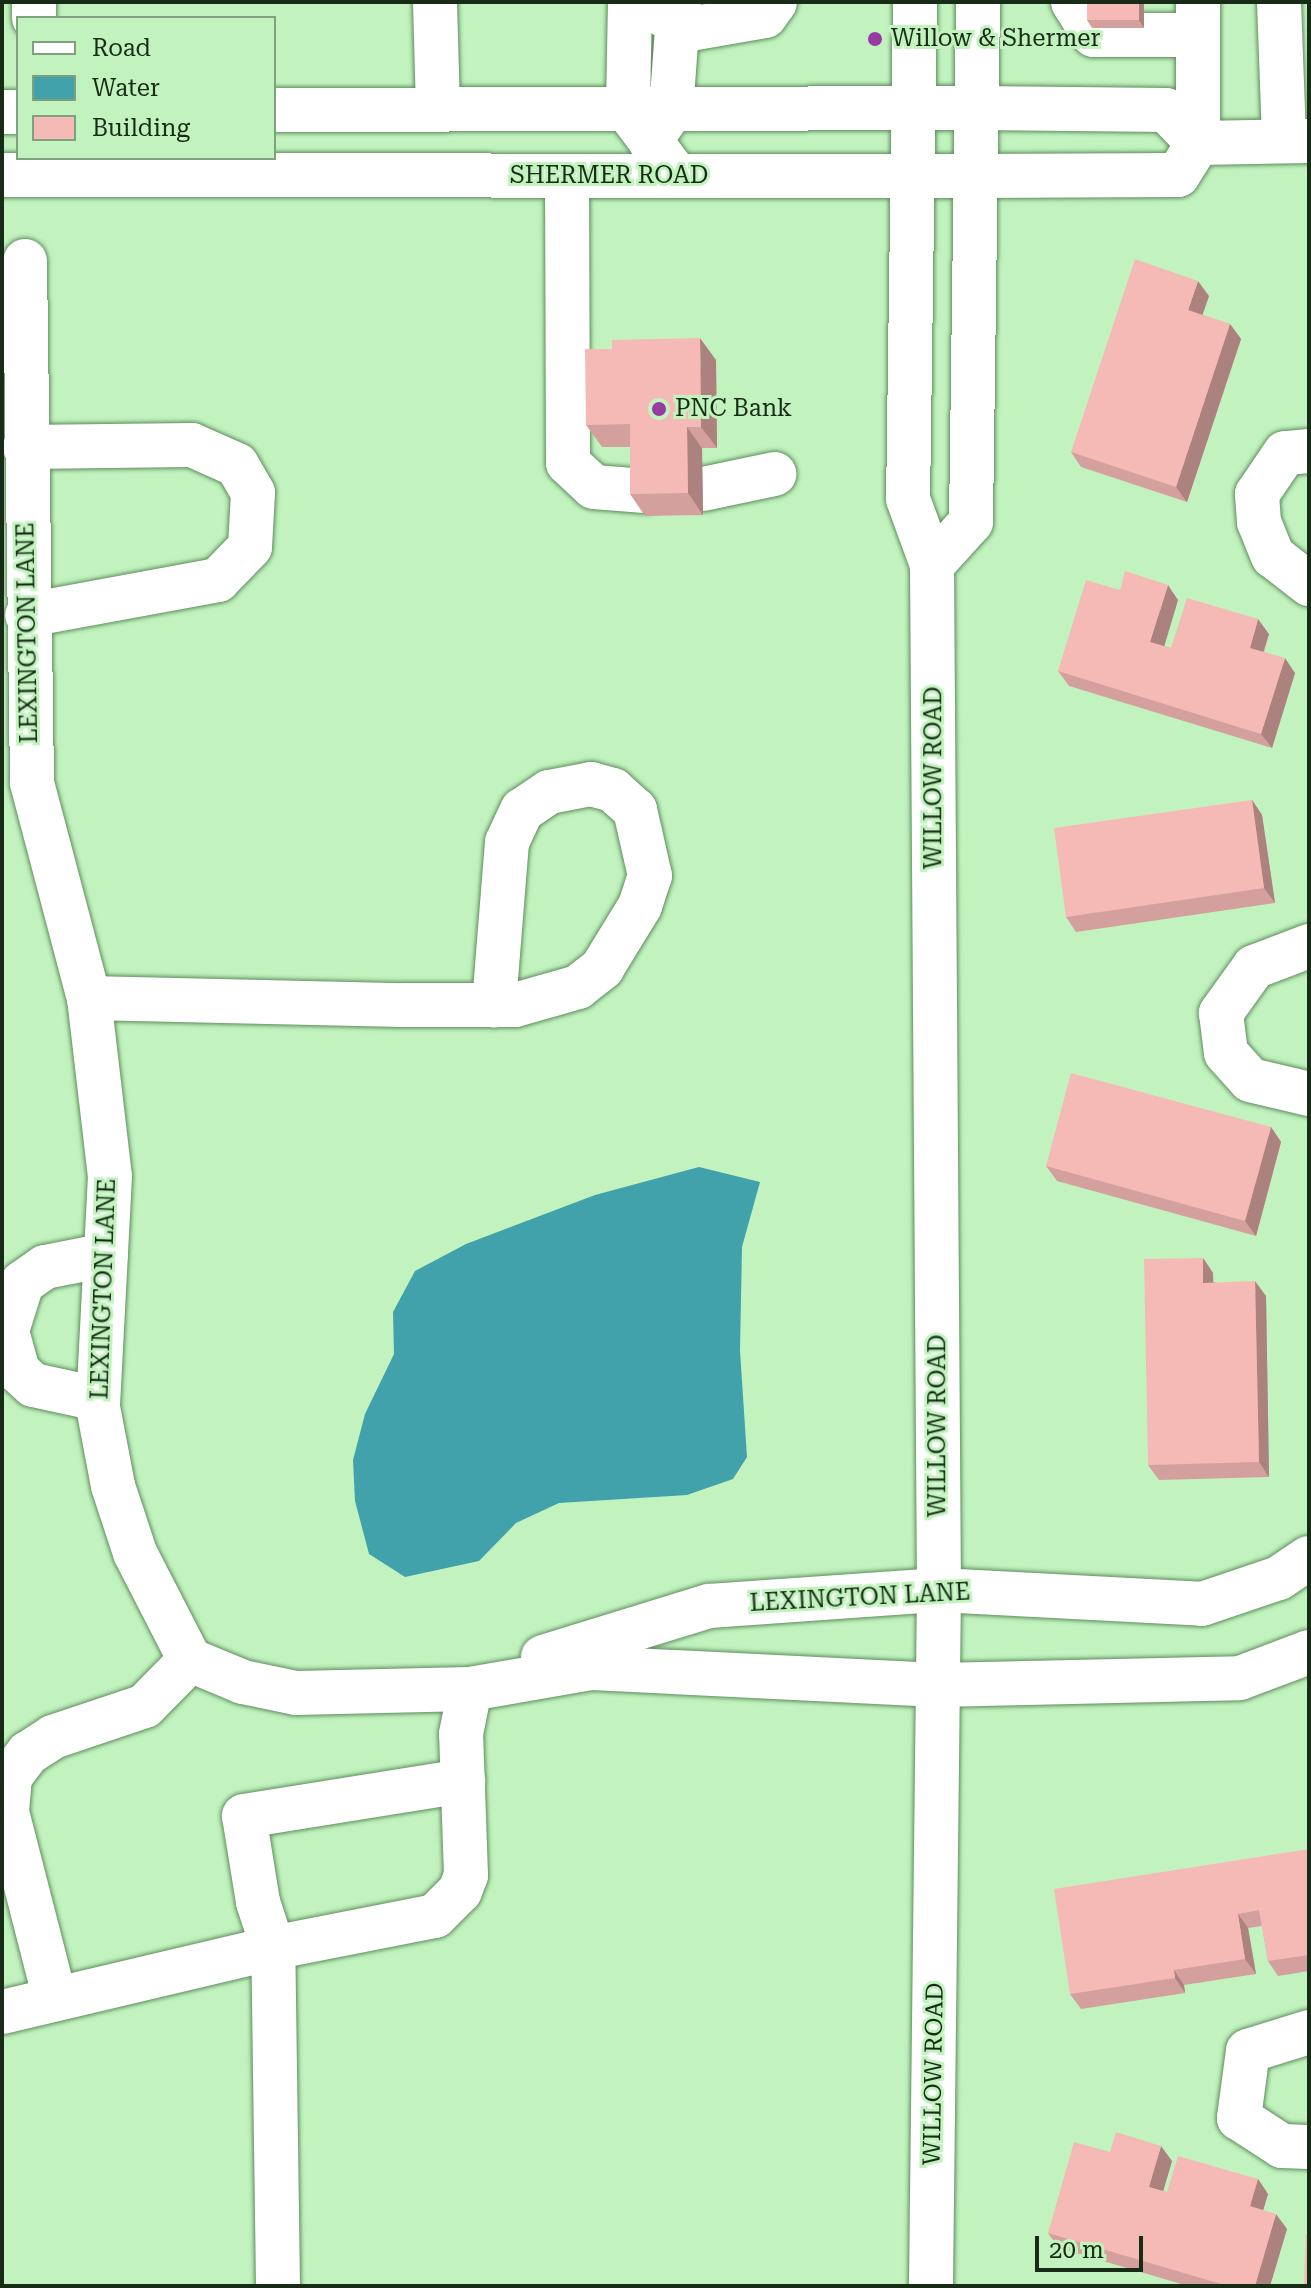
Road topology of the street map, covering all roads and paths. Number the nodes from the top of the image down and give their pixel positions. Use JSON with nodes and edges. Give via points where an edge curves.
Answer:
{"nodes":[{"id":1,"x":435,"y":2,"type":"edge"},
{"id":2,"x":754,"y":2,"type":"edge"},
{"id":3,"x":775,"y":2,"type":"edge"},
{"id":4,"x":915,"y":2,"type":"edge"},
{"id":5,"x":978,"y":2,"type":"edge"},
{"id":6,"x":1073,"y":2,"type":"edge"},
{"id":7,"x":1279,"y":2,"type":"edge"},
{"id":8,"x":659,"y":8,"type":"edge"},
{"id":9,"x":1198,"y":18,"type":"edge"},
{"id":10,"x":913,"y":108,"type":"junction"},
{"id":11,"x":977,"y":108,"type":"junction"},
{"id":12,"x":438,"y":109,"type":"junction"},
{"id":13,"x":276,"y":110,"type":"edge"},
{"id":14,"x":650,"y":121,"type":"junction"},
{"id":15,"x":1296,"y":141,"type":"edge"},
{"id":16,"x":1198,"y":143,"type":"junction"},
{"id":17,"x":23,"y":169,"type":"edge"},
{"id":18,"x":567,"y":176,"type":"junction"},
{"id":19,"x":626,"y":176,"type":"junction"},
{"id":20,"x":677,"y":176,"type":"junction"},
{"id":21,"x":913,"y":176,"type":"junction"},
{"id":22,"x":976,"y":176,"type":"junction"},
{"id":23,"x":25,"y":261,"type":"dead end"},
{"id":24,"x":25,"y":447,"type":"junction"},
{"id":25,"x":1309,"y":451,"type":"edge"},
{"id":26,"x":774,"y":474,"type":"dead end"},
{"id":27,"x":703,"y":489,"type":"dead end"},
{"id":28,"x":645,"y":491,"type":"edge"},
{"id":29,"x":932,"y":565,"type":"junction"},
{"id":30,"x":1309,"y":584,"type":"edge"},
{"id":31,"x":27,"y":615,"type":"junction"},
{"id":32,"x":1309,"y":946,"type":"edge"},
{"id":33,"x":89,"y":998,"type":"junction"},
{"id":34,"x":494,"y":1005,"type":"junction"},
{"id":35,"x":1309,"y":1094,"type":"edge"},
{"id":36,"x":106,"y":1255,"type":"junction"},
{"id":37,"x":98,"y":1399,"type":"junction"},
{"id":38,"x":1309,"y":1558,"type":"edge"},
{"id":39,"x":939,"y":1590,"type":"junction"},
{"id":40,"x":680,"y":1614,"type":"junction"},
{"id":41,"x":1309,"y":1652,"type":"edge"},
{"id":42,"x":190,"y":1660,"type":"junction"},
{"id":43,"x":684,"y":1670,"type":"junction"},
{"id":44,"x":514,"y":1682,"type":"junction"},
{"id":45,"x":938,"y":1685,"type":"junction"},
{"id":46,"x":470,"y":1689,"type":"junction"},
{"id":47,"x":463,"y":1781,"type":"junction"},
{"id":48,"x":273,"y":1948,"type":"junction"},
{"id":49,"x":55,"y":1999,"type":"junction"},
{"id":50,"x":2,"y":2012,"type":"edge"},
{"id":51,"x":1309,"y":2032,"type":"edge"},
{"id":52,"x":1309,"y":2147,"type":"edge"},
{"id":53,"x":278,"y":2286,"type":"edge"},
{"id":54,"x":931,"y":2286,"type":"edge"}],
"edges":[{"from":1,"to":12,"type":"street"},
{"from":2,"to":8,"type":"street"},
{"from":3,"to":8,"type":"street","via":[[765,16],[721,27]]},
{"from":4,"to":10,"type":"street","name":"WILLOW ROAD"},
{"from":5,"to":11,"type":"street"},
{"from":6,"to":9,"type":"street","via":[[1094,35]]},
{"from":7,"to":15,"type":"street"},
{"from":8,"to":14,"type":"street"},
{"from":9,"to":16,"type":"street"},
{"from":10,"to":11,"type":"street"},
{"from":10,"to":14,"type":"street"},
{"from":10,"to":21,"type":"street","name":"WILLOW ROAD"},
{"from":11,"to":16,"type":"street","via":[[1166,110]]},
{"from":11,"to":22,"type":"street"},
{"from":12,"to":13,"type":"street"},
{"from":12,"to":14,"type":"street"},
{"from":14,"to":19,"type":"street"},
{"from":14,"to":20,"type":"street"},
{"from":15,"to":16,"type":"street"},
{"from":16,"to":22,"type":"street","name":"SHERMER ROAD","via":[[1178,175]]},
{"from":17,"to":18,"type":"street","name":"SHERMER ROAD"},
{"from":18,"to":19,"type":"street","name":"SHERMER ROAD"},
{"from":18,"to":28,"type":"street","via":[[568,463],[594,487]]},
{"from":19,"to":20,"type":"street","name":"SHERMER ROAD"},
{"from":20,"to":21,"type":"street","name":"SHERMER ROAD"},
{"from":21,"to":22,"type":"street","name":"SHERMER ROAD"},
{"from":21,"to":29,"type":"street","name":"WILLOW ROAD","via":[[908,499]]},
{"from":22,"to":29,"type":"street","via":[[971,522]]},
{"from":23,"to":24,"type":"street","name":"LEXINGTON LANE"},
{"from":24,"to":31,"type":"street","name":"LEXINGTON LANE"},
{"from":24,"to":31,"type":"street","via":[[192,445],[237,465],[253,493],[250,547],[218,580]]},
{"from":25,"to":30,"type":"street","via":[[1285,453],[1257,494],[1259,522],[1273,556]]},
{"from":26,"to":27,"type":"street"},
{"from":29,"to":39,"type":"street","name":"WILLOW ROAD"},
{"from":31,"to":33,"type":"street","name":"LEXINGTON LANE","via":[[32,783]]},
{"from":32,"to":35,"type":"street","via":[[1254,967],[1221,1013],[1226,1053],[1250,1080]]},
{"from":33,"to":34,"type":"street"},
{"from":33,"to":36,"type":"street","name":"LEXINGTON LANE","via":[[110,1176]]},
{"from":34,"to":34,"type":"street","via":[[515,1005],[578,987],[602,968],[640,906],[650,876],[644,839],[635,810],[613,790],[591,784],[549,792],[522,810],[507,842]]},
{"from":36,"to":37,"type":"street","name":"LEXINGTON LANE"},
{"from":36,"to":37,"type":"street","via":[[45,1267],[22,1283],[7,1331],[18,1371],[33,1385]]},
{"from":37,"to":42,"type":"street","name":"LEXINGTON LANE","via":[[113,1486],[135,1553]]},
{"from":38,"to":39,"type":"street","name":"LEXINGTON LANE","via":[[1279,1578],[1202,1604]]},
{"from":39,"to":40,"type":"street","name":"LEXINGTON LANE","via":[[709,1606]]},
{"from":39,"to":45,"type":"street","name":"WILLOW ROAD"},
{"from":40,"to":43,"type":"street"},
{"from":40,"to":44,"type":"street","name":"LEXINGTON LANE","via":[[549,1651]]},
{"from":41,"to":45,"type":"street","via":[[1240,1678]]},
{"from":42,"to":46,"type":"street","via":[[243,1682],[296,1693]]},
{"from":42,"to":49,"type":"street","via":[[145,1706],[53,1737],[28,1753],[10,1777],[7,1812]]},
{"from":43,"to":44,"type":"street","via":[[592,1668]]},
{"from":43,"to":45,"type":"street"},
{"from":44,"to":46,"type":"street"},
{"from":45,"to":54,"type":"street","name":"WILLOW ROAD"},
{"from":46,"to":47,"type":"street","via":[[461,1734]]},
{"from":47,"to":48,"type":"street","via":[[466,1875],[450,1904],[435,1916]]},
{"from":47,"to":48,"type":"street","via":[[244,1816],[258,1902]]},
{"from":48,"to":49,"type":"street"},
{"from":48,"to":53,"type":"street"},
{"from":49,"to":50,"type":"street"},
{"from":51,"to":52,"type":"street","via":[[1248,2051],[1239,2118],[1282,2146]]}]}
